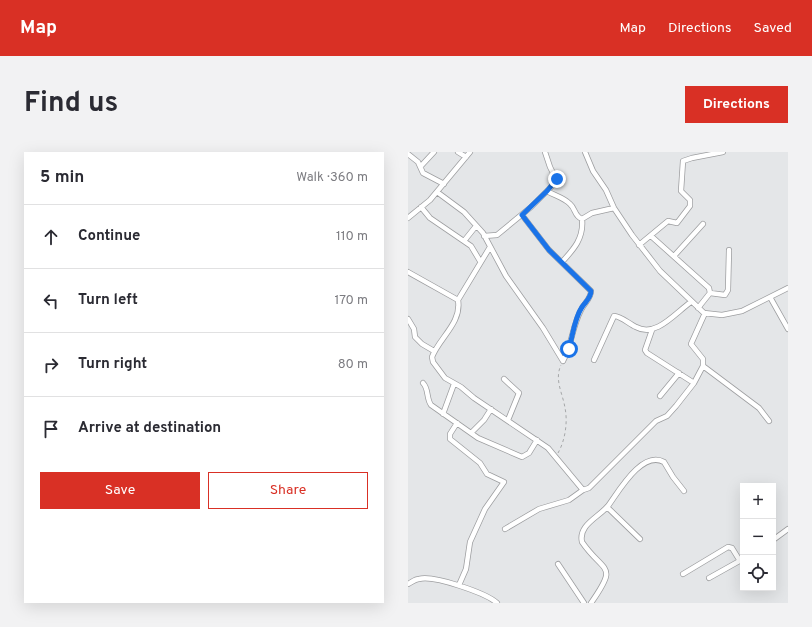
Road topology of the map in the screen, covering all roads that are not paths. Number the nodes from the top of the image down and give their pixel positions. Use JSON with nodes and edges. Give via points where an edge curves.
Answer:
{"nodes":[{"id":1,"x":434,"y":152,"type":"edge"},
{"id":2,"x":458,"y":152,"type":"edge"},
{"id":3,"x":470,"y":152,"type":"edge"},
{"id":4,"x":546,"y":152,"type":"edge"},
{"id":5,"x":585,"y":152,"type":"edge"},
{"id":6,"x":723,"y":152,"type":"edge"},
{"id":7,"x":408,"y":154,"type":"edge"},
{"id":8,"x":466,"y":157,"type":"junction"},
{"id":9,"x":421,"y":166,"type":"junction"},
{"id":10,"x":444,"y":184,"type":"junction"},
{"id":11,"x":547,"y":191,"type":"junction"},
{"id":12,"x":437,"y":192,"type":"junction"},
{"id":13,"x":421,"y":207,"type":"junction"},
{"id":14,"x":614,"y":208,"type":"junction"},
{"id":15,"x":522,"y":215,"type":"junction"},
{"id":16,"x":408,"y":218,"type":"edge"},
{"id":17,"x":582,"y":219,"type":"junction"},
{"id":18,"x":703,"y":224,"type":"dead end"},
{"id":19,"x":476,"y":226,"type":"junction"},
{"id":20,"x":484,"y":236,"type":"junction"},
{"id":21,"x":651,"y":236,"type":"junction"},
{"id":22,"x":464,"y":241,"type":"junction"},
{"id":23,"x":639,"y":245,"type":"junction"},
{"id":24,"x":490,"y":247,"type":"junction"},
{"id":25,"x":729,"y":250,"type":"dead end"},
{"id":26,"x":674,"y":256,"type":"junction"},
{"id":27,"x":480,"y":262,"type":"junction"},
{"id":28,"x":562,"y":262,"type":"junction"},
{"id":29,"x":408,"y":272,"type":"edge"},
{"id":30,"x":788,"y":288,"type":"edge"},
{"id":31,"x":710,"y":293,"type":"junction"},
{"id":32,"x":770,"y":297,"type":"junction"},
{"id":33,"x":458,"y":300,"type":"junction"},
{"id":34,"x":691,"y":302,"type":"junction"},
{"id":35,"x":698,"y":308,"type":"junction"},
{"id":36,"x":705,"y":313,"type":"junction"},
{"id":37,"x":408,"y":319,"type":"edge"},
{"id":38,"x":788,"y":329,"type":"edge"},
{"id":39,"x":652,"y":330,"type":"junction"},
{"id":40,"x":434,"y":351,"type":"junction"},
{"id":41,"x":594,"y":360,"type":"dead end"},
{"id":42,"x":703,"y":366,"type":"junction"},
{"id":43,"x":679,"y":373,"type":"junction"},
{"id":44,"x":504,"y":379,"type":"dead end"},
{"id":45,"x":694,"y":382,"type":"junction"},
{"id":46,"x":423,"y":383,"type":"dead end"},
{"id":47,"x":454,"y":384,"type":"junction"},
{"id":48,"x":660,"y":396,"type":"dead end"},
{"id":49,"x":491,"y":409,"type":"junction"},
{"id":50,"x":443,"y":414,"type":"junction"},
{"id":51,"x":508,"y":420,"type":"junction"},
{"id":52,"x":769,"y":421,"type":"dead end"},
{"id":53,"x":457,"y":423,"type":"junction"},
{"id":54,"x":471,"y":433,"type":"junction"},
{"id":55,"x":537,"y":440,"type":"junction"},
{"id":56,"x":583,"y":490,"type":"junction"},
{"id":57,"x":684,"y":490,"type":"dead end"},
{"id":58,"x":607,"y":507,"type":"junction"},
{"id":59,"x":505,"y":529,"type":"dead end"},
{"id":60,"x":788,"y":530,"type":"edge"},
{"id":61,"x":776,"y":538,"type":"edge"},
{"id":62,"x":640,"y":539,"type":"dead end"},
{"id":63,"x":740,"y":559,"type":"edge"},
{"id":64,"x":740,"y":561,"type":"edge"},
{"id":65,"x":558,"y":564,"type":"dead end"},
{"id":66,"x":683,"y":574,"type":"dead end"},
{"id":67,"x":709,"y":578,"type":"dead end"},
{"id":68,"x":408,"y":584,"type":"edge"},
{"id":69,"x":459,"y":585,"type":"junction"},
{"id":70,"x":497,"y":603,"type":"edge"},
{"id":71,"x":584,"y":603,"type":"edge"},
{"id":72,"x":591,"y":603,"type":"edge"}],
"edges":[{"from":1,"to":9,"type":"street"},
{"from":2,"to":8,"type":"street"},
{"from":3,"to":8,"type":"street"},
{"from":4,"to":11,"type":"street","via":[[557,180]]},
{"from":5,"to":14,"type":"street"},
{"from":6,"to":21,"type":"street","via":[[683,161],[681,192],[691,204],[677,223],[668,222]]},
{"from":7,"to":9,"type":"street"},
{"from":8,"to":10,"type":"street"},
{"from":9,"to":10,"type":"street","via":[[426,174]]},
{"from":10,"to":12,"type":"street"},
{"from":11,"to":15,"type":"street"},
{"from":11,"to":17,"type":"street","via":[[567,201]]},
{"from":12,"to":13,"type":"street"},
{"from":12,"to":19,"type":"street","via":[[464,212]]},
{"from":13,"to":16,"type":"street"},
{"from":13,"to":22,"type":"street","via":[[430,218]]},
{"from":14,"to":17,"type":"street","via":[[592,213]]},
{"from":14,"to":23,"type":"street"},
{"from":15,"to":20,"type":"street","via":[[495,236]]},
{"from":15,"to":28,"type":"street","via":[[542,242]]},
{"from":17,"to":28,"type":"street","via":[[582,233],[573,250]]},
{"from":18,"to":26,"type":"street"},
{"from":19,"to":20,"type":"street"},
{"from":19,"to":22,"type":"street"},
{"from":20,"to":24,"type":"street"},
{"from":21,"to":23,"type":"street"},
{"from":21,"to":26,"type":"street"},
{"from":22,"to":27,"type":"street","via":[[473,248]]},
{"from":23,"to":34,"type":"street"},
{"from":24,"to":27,"type":"street"},
{"from":24,"to":28,"type":"street","via":[[506,276],[563,361],[569,351],[579,313],[592,293]]},
{"from":25,"to":31,"type":"street","via":[[728,290],[725,295]]},
{"from":26,"to":31,"type":"street","via":[[709,288]]},
{"from":27,"to":33,"type":"street"},
{"from":29,"to":33,"type":"street"},
{"from":30,"to":32,"type":"street"},
{"from":31,"to":35,"type":"street"},
{"from":32,"to":36,"type":"street","via":[[742,311],[722,315]]},
{"from":32,"to":38,"type":"street"},
{"from":33,"to":40,"type":"street","via":[[456,318]]},
{"from":34,"to":35,"type":"street"},
{"from":34,"to":39,"type":"street"},
{"from":35,"to":36,"type":"street"},
{"from":36,"to":42,"type":"street","via":[[691,344],[703,359]]},
{"from":37,"to":40,"type":"street","via":[[415,337]]},
{"from":39,"to":41,"type":"street","via":[[644,331],[614,316]]},
{"from":39,"to":43,"type":"street","via":[[645,350]]},
{"from":40,"to":47,"type":"street","via":[[433,361],[442,375]]},
{"from":42,"to":45,"type":"street"},
{"from":42,"to":52,"type":"street","via":[[759,408]]},
{"from":43,"to":45,"type":"street"},
{"from":43,"to":48,"type":"street"},
{"from":44,"to":51,"type":"street","via":[[519,393]]},
{"from":45,"to":56,"type":"street","via":[[667,416],[656,421],[589,488]]},
{"from":46,"to":50,"type":"street","via":[[428,402]]},
{"from":47,"to":49,"type":"street"},
{"from":47,"to":50,"type":"street"},
{"from":49,"to":51,"type":"street"},
{"from":49,"to":54,"type":"street"},
{"from":50,"to":53,"type":"street"},
{"from":51,"to":55,"type":"street"},
{"from":53,"to":54,"type":"street"},
{"from":53,"to":69,"type":"street","via":[[450,434],[450,439],[480,463],[487,474],[504,482],[488,504],[470,542],[466,571]]},
{"from":54,"to":55,"type":"street","via":[[490,445],[522,457],[529,454]]},
{"from":55,"to":56,"type":"street","via":[[556,456]]},
{"from":56,"to":59,"type":"street","via":[[569,500],[539,509]]},
{"from":57,"to":58,"type":"street","via":[[664,462],[655,459],[645,463],[632,474]]},
{"from":58,"to":62,"type":"street"},
{"from":58,"to":72,"type":"street","via":[[586,526],[581,538],[584,546],[600,561],[607,573],[602,587]]},
{"from":60,"to":61,"type":"street"},
{"from":63,"to":66,"type":"street","via":[[732,548],[728,547]]},
{"from":64,"to":67,"type":"street"},
{"from":65,"to":71,"type":"street"},
{"from":68,"to":69,"type":"street","via":[[420,578],[432,578]]},
{"from":69,"to":70,"type":"street","via":[[489,596]]}]}
